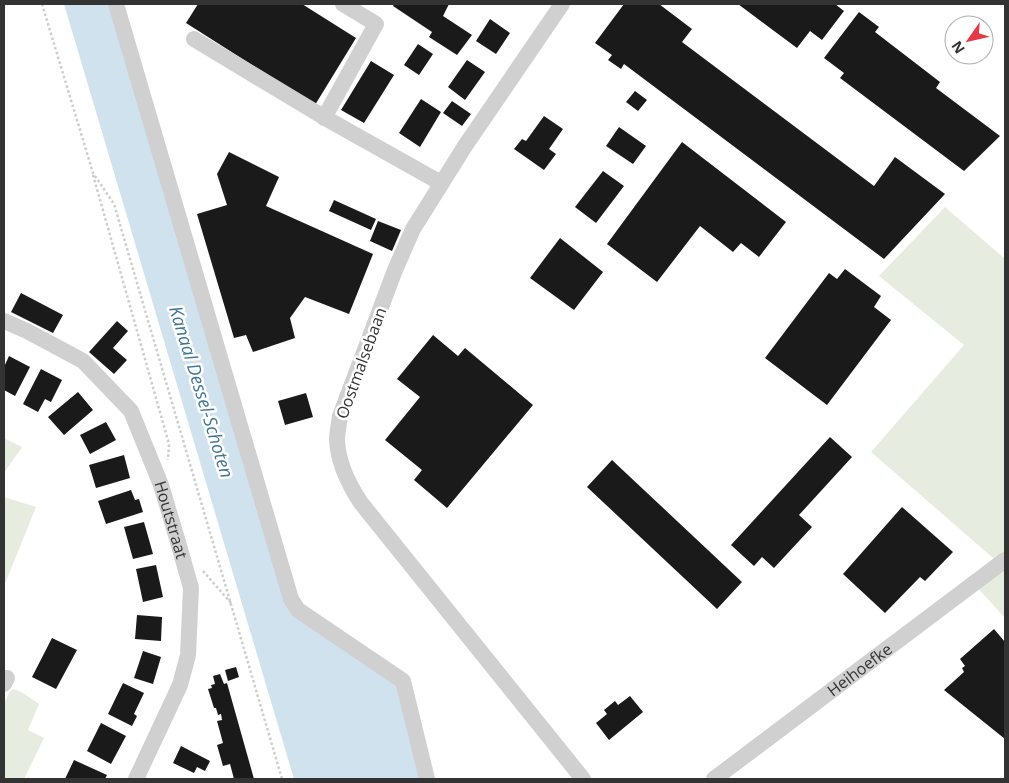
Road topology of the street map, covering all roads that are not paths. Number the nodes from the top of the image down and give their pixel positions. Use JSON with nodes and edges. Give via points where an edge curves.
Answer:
{"nodes":[{"id":1,"x":116,"y":4,"type":"edge"},
{"id":2,"x":343,"y":4,"type":"edge"},
{"id":3,"x":562,"y":4,"type":"edge"},
{"id":4,"x":194,"y":39,"type":"dead end"},
{"id":5,"x":324,"y":118,"type":"junction"},
{"id":6,"x":441,"y":183,"type":"junction"},
{"id":7,"x":4,"y":321,"type":"edge"},
{"id":8,"x":1005,"y":560,"type":"edge"},
{"id":9,"x":136,"y":779,"type":"edge"},
{"id":10,"x":427,"y":779,"type":"edge"},
{"id":11,"x":583,"y":779,"type":"edge"},
{"id":12,"x":714,"y":779,"type":"edge"}],
"edges":[{"from":1,"to":10,"type":"street","via":[[292,600],[298,610],[403,681]]},
{"from":2,"to":5,"type":"street","via":[[376,24]]},
{"from":3,"to":6,"type":"street","name":"Oostmalsebaan"},
{"from":4,"to":5,"type":"street"},
{"from":5,"to":6,"type":"street"},
{"from":6,"to":11,"type":"street","name":"Oostmalsebaan","via":[[413,229],[398,262],[340,416],[337,440],[340,459],[361,503]]},
{"from":7,"to":9,"type":"street","name":"Houtstraat","via":[[83,361],[131,411],[161,485],[178,542],[191,588],[188,655],[180,685]]},
{"from":8,"to":12,"type":"street","name":"Heihoefke"}]}
